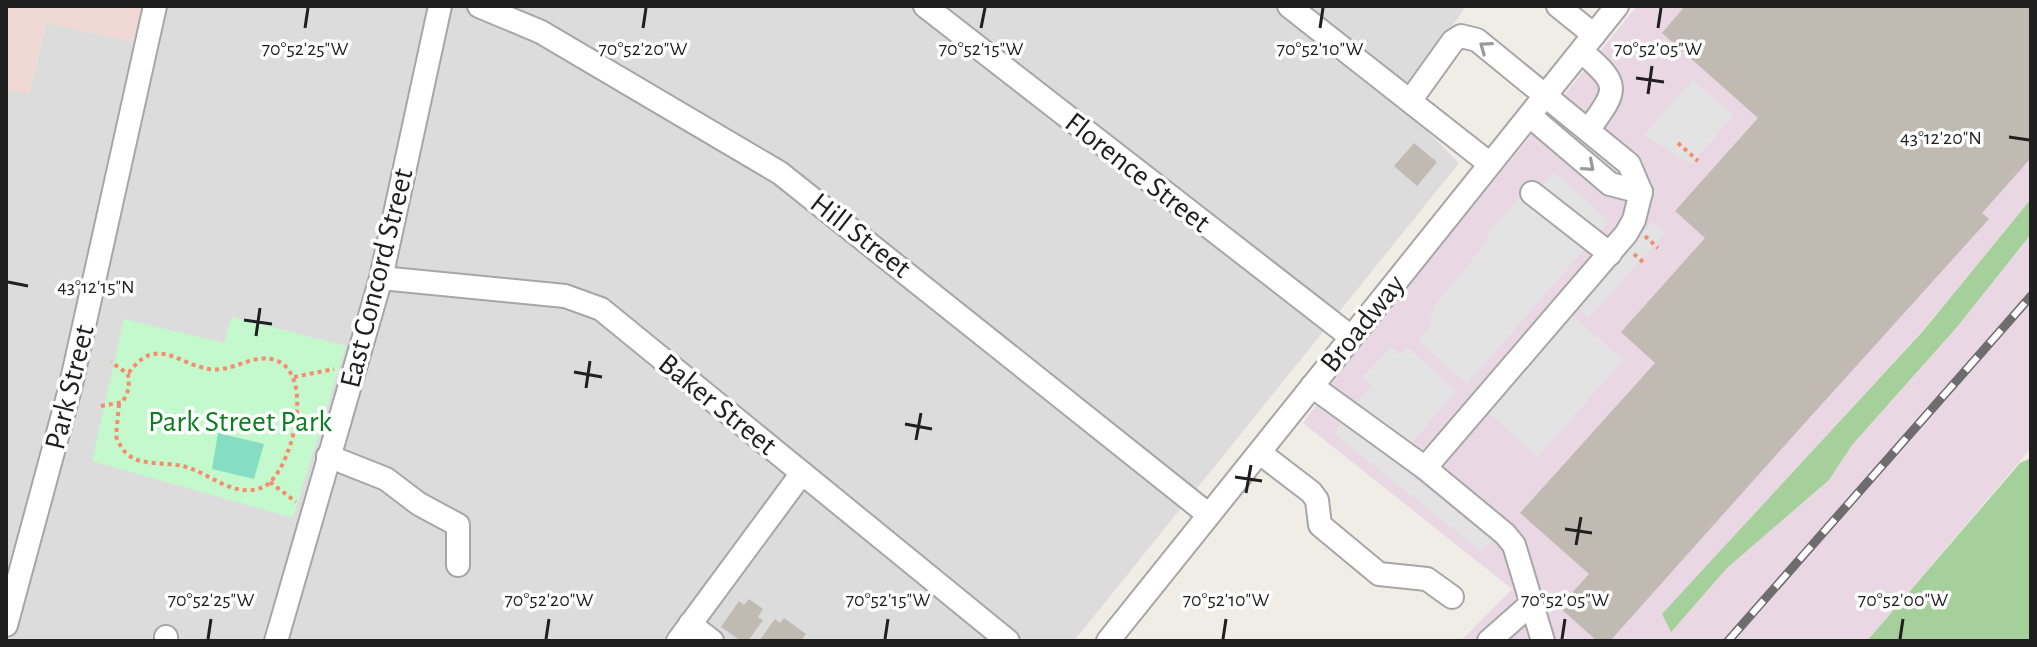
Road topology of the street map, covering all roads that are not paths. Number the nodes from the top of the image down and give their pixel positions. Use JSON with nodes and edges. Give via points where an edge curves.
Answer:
{"nodes":[{"id":1,"x":155,"y":6,"type":"edge"},
{"id":2,"x":440,"y":6,"type":"edge"},
{"id":3,"x":479,"y":6,"type":"edge"},
{"id":4,"x":925,"y":6,"type":"edge"},
{"id":5,"x":1289,"y":6,"type":"edge"},
{"id":6,"x":1558,"y":6,"type":"edge"},
{"id":7,"x":1617,"y":6,"type":"edge"},
{"id":8,"x":1588,"y":43,"type":"junction"},
{"id":9,"x":1547,"y":94,"type":"junction"},
{"id":10,"x":1410,"y":101,"type":"junction"},
{"id":11,"x":1530,"y":116,"type":"junction"},
{"id":12,"x":1589,"y":129,"type":"junction"},
{"id":13,"x":1490,"y":164,"type":"junction"},
{"id":14,"x":1641,"y":192,"type":"junction"},
{"id":15,"x":1532,"y":193,"type":"dead end"},
{"id":16,"x":1610,"y":254,"type":"junction"},
{"id":17,"x":381,"y":278,"type":"junction"},
{"id":18,"x":1351,"y":337,"type":"junction"},
{"id":19,"x":1312,"y":386,"type":"junction"},
{"id":20,"x":1260,"y":453,"type":"junction"},
{"id":21,"x":328,"y":456,"type":"junction"},
{"id":22,"x":1425,"y":468,"type":"junction"},
{"id":23,"x":802,"y":473,"type":"junction"},
{"id":24,"x":1209,"y":515,"type":"junction"},
{"id":25,"x":458,"y":565,"type":"dead end"},
{"id":26,"x":1452,"y":597,"type":"dead end"},
{"id":27,"x":1532,"y":603,"type":"junction"},
{"id":28,"x":6,"y":625,"type":"edge"},
{"id":29,"x":684,"y":633,"type":"edge"},
{"id":30,"x":276,"y":641,"type":"edge"},
{"id":31,"x":712,"y":641,"type":"edge"},
{"id":32,"x":1008,"y":641,"type":"edge"},
{"id":33,"x":1108,"y":641,"type":"edge"},
{"id":34,"x":1489,"y":641,"type":"edge"},
{"id":35,"x":1543,"y":641,"type":"edge"}],
"edges":[{"from":1,"to":28,"type":"street","name":"Park Street","via":[[70,389]]},
{"from":2,"to":17,"type":"street","name":"East Concord Street"},
{"from":3,"to":24,"type":"street","name":"Hill Street","via":[[541,32],[815,198]]},
{"from":4,"to":18,"type":"street","name":"Florence Street"},
{"from":5,"to":10,"type":"street"},
{"from":6,"to":8,"type":"street"},
{"from":7,"to":8,"type":"street","name":"Broadway"},
{"from":8,"to":9,"type":"street","name":"Broadway"},
{"from":8,"to":12,"type":"street","via":[[1613,89]]},
{"from":9,"to":10,"type":"street","one_way":true,"via":[[1477,40],[1461,36]]},
{"from":9,"to":11,"type":"street","name":"Broadway"},
{"from":9,"to":12,"type":"street"},
{"from":10,"to":13,"type":"street"},
{"from":11,"to":13,"type":"street","name":"Broadway"},
{"from":11,"to":14,"type":"street","one_way":true,"via":[[1610,184]]},
{"from":12,"to":14,"type":"street","via":[[1629,164]]},
{"from":13,"to":18,"type":"street","name":"Broadway"},
{"from":14,"to":16,"type":"street","via":[[1634,220]]},
{"from":15,"to":16,"type":"street"},
{"from":16,"to":22,"type":"street"},
{"from":17,"to":21,"type":"street","name":"East Concord Street"},
{"from":17,"to":23,"type":"street","name":"Baker Street","via":[[586,301]]},
{"from":18,"to":19,"type":"street","name":"Broadway"},
{"from":19,"to":20,"type":"street","name":"Broadway"},
{"from":19,"to":22,"type":"street"},
{"from":20,"to":24,"type":"street","name":"Broadway"},
{"from":20,"to":26,"type":"street","via":[[1311,492],[1320,525],[1379,574],[1427,579]]},
{"from":21,"to":25,"type":"street","via":[[386,479],[458,525]]},
{"from":21,"to":30,"type":"street","name":"East Concord Street"},
{"from":22,"to":27,"type":"street","via":[[1505,534],[1520,559]]},
{"from":23,"to":29,"type":"street"},
{"from":23,"to":32,"type":"street","name":"Baker Street"},
{"from":24,"to":33,"type":"street","name":"Broadway"},
{"from":27,"to":34,"type":"street"},
{"from":27,"to":35,"type":"street"},
{"from":29,"to":31,"type":"street"}]}
